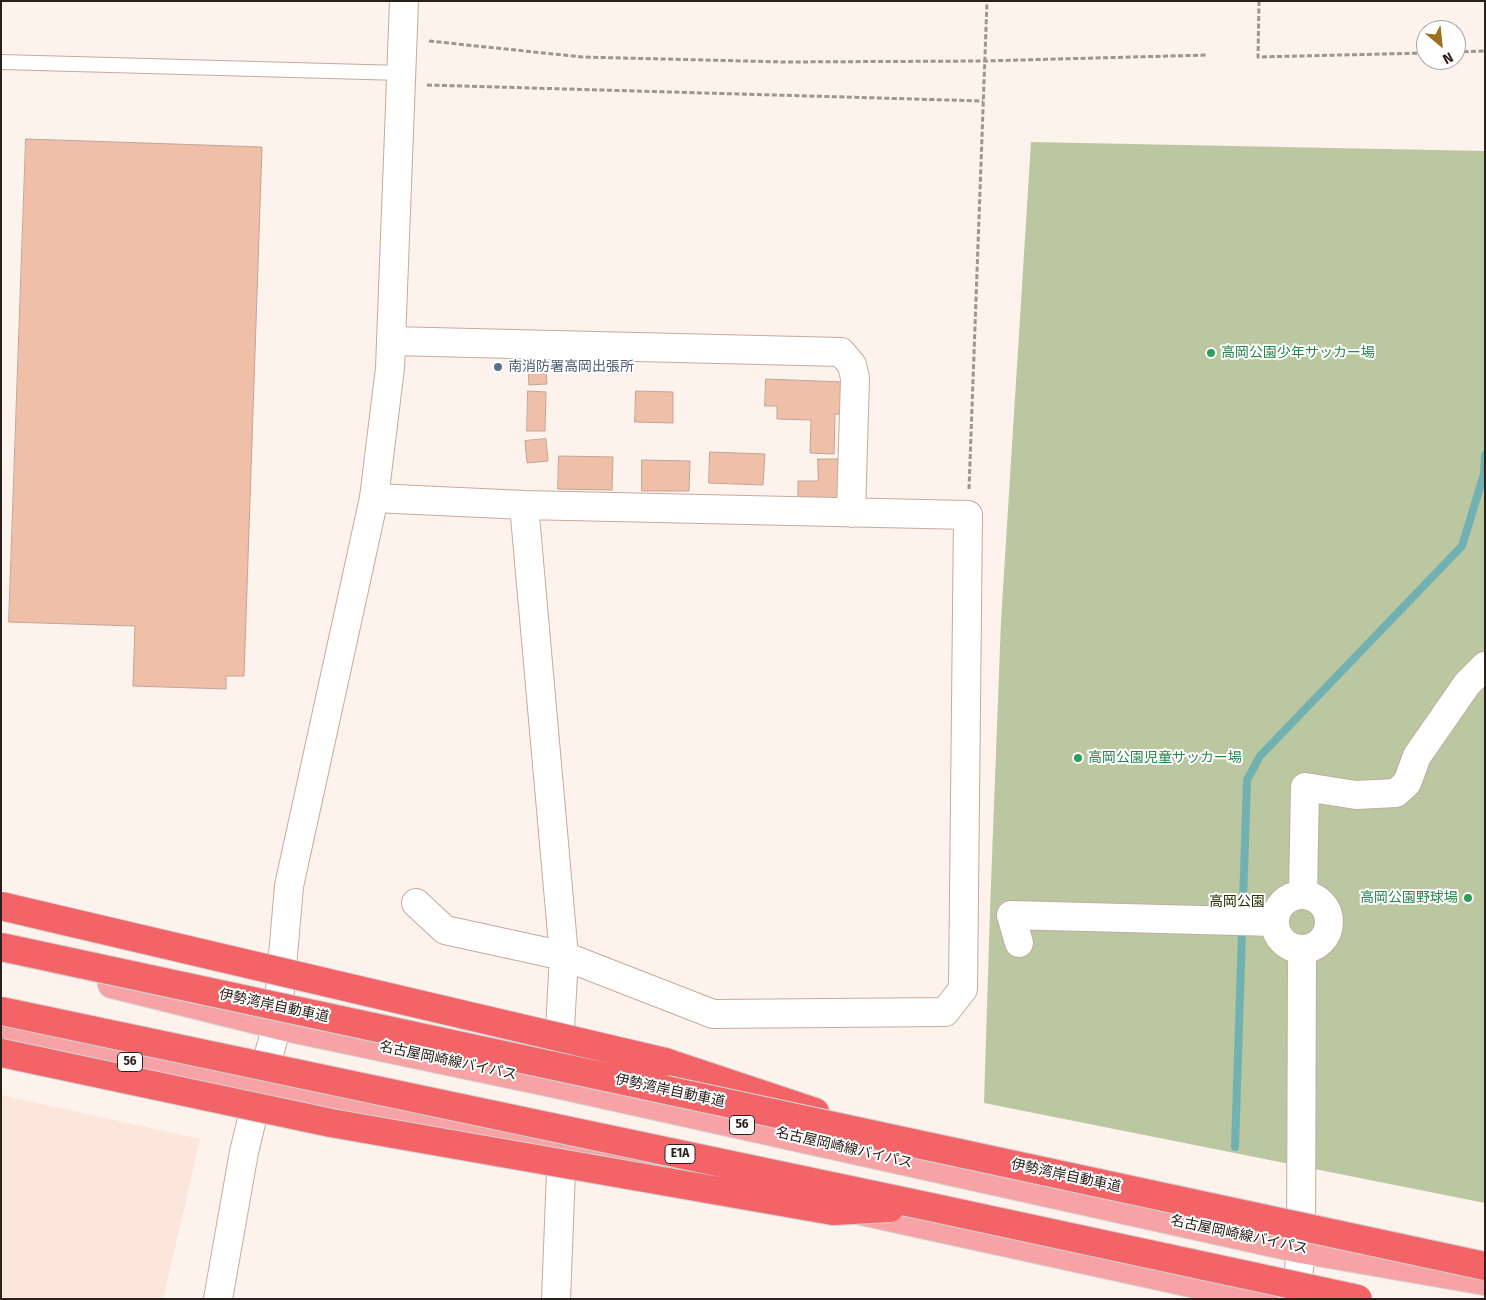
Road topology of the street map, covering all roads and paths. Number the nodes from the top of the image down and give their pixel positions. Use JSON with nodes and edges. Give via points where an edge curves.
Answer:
{"nodes":[{"id":1,"x":404,"y":1,"type":"edge"},
{"id":2,"x":987,"y":1,"type":"edge"},
{"id":3,"x":1259,"y":1,"type":"edge"},
{"id":4,"x":403,"y":39,"type":"junction"},
{"id":5,"x":1466,"y":52,"type":"edge"},
{"id":6,"x":1485,"y":52,"type":"edge"},
{"id":7,"x":1416,"y":53,"type":"edge"},
{"id":8,"x":1207,"y":55,"type":"dead end"},
{"id":9,"x":984,"y":61,"type":"junction"},
{"id":10,"x":1,"y":62,"type":"edge"},
{"id":11,"x":401,"y":78,"type":"junction"},
{"id":12,"x":983,"y":101,"type":"junction"},
{"id":13,"x":391,"y":341,"type":"junction"},
{"id":14,"x":374,"y":498,"type":"junction"},
{"id":15,"x":524,"y":505,"type":"junction"},
{"id":16,"x":851,"y":512,"type":"junction"},
{"id":17,"x":968,"y":515,"type":"junction"},
{"id":18,"x":1485,"y":666,"type":"edge"},
{"id":19,"x":1303,"y":895,"type":"junction"},
{"id":20,"x":416,"y":903,"type":"dead end"},
{"id":21,"x":1,"y":906,"type":"edge"},
{"id":22,"x":1275,"y":922,"type":"junction"},
{"id":23,"x":1019,"y":943,"type":"dead end"},
{"id":24,"x":1,"y":947,"type":"edge"},
{"id":25,"x":1302,"y":949,"type":"junction"},
{"id":26,"x":1,"y":956,"type":"edge"},
{"id":27,"x":564,"y":956,"type":"junction"},
{"id":28,"x":1,"y":1010,"type":"edge"},
{"id":29,"x":277,"y":1025,"type":"junction"},
{"id":30,"x":1,"y":1034,"type":"edge"},
{"id":31,"x":1,"y":1054,"type":"edge"},
{"id":32,"x":557,"y":1084,"type":"junction"},
{"id":33,"x":259,"y":1090,"type":"junction"},
{"id":34,"x":892,"y":1138,"type":"junction"},
{"id":35,"x":562,"y":1146,"type":"junction"},
{"id":36,"x":926,"y":1206,"type":"junction"},
{"id":37,"x":1301,"y":1249,"type":"junction"},
{"id":38,"x":1485,"y":1266,"type":"edge"},
{"id":39,"x":1485,"y":1281,"type":"edge"},
{"id":40,"x":218,"y":1299,"type":"edge"},
{"id":41,"x":556,"y":1299,"type":"edge"},
{"id":42,"x":1264,"y":1299,"type":"edge"},
{"id":43,"x":1296,"y":1299,"type":"edge"},
{"id":44,"x":1358,"y":1299,"type":"edge"}],
"edges":[{"from":1,"to":4,"type":"street"},
{"from":2,"to":9,"type":"path"},
{"from":3,"to":7,"type":"path","via":[[1258,57]]},
{"from":4,"to":9,"type":"path","via":[[582,57],[785,62]]},
{"from":4,"to":11,"type":"street"},
{"from":5,"to":6,"type":"path"},
{"from":8,"to":9,"type":"path"},
{"from":9,"to":12,"type":"path"},
{"from":10,"to":11,"type":"lane"},
{"from":11,"to":12,"type":"path"},
{"from":11,"to":13,"type":"street"},
{"from":12,"to":17,"type":"path"},
{"from":13,"to":14,"type":"street"},
{"from":13,"to":16,"type":"street","via":[[841,352],[852,366],[855,378]]},
{"from":14,"to":15,"type":"street"},
{"from":14,"to":29,"type":"street","via":[[288,886]]},
{"from":15,"to":16,"type":"street"},
{"from":15,"to":27,"type":"street"},
{"from":16,"to":17,"type":"street"},
{"from":17,"to":27,"type":"street","via":[[963,989],[945,1012],[713,1014]]},
{"from":18,"to":19,"type":"street","via":[[1467,684],[1417,756],[1407,783],[1396,793],[1356,794],[1305,787]]},
{"from":19,"to":22,"type":"street","via":[[1286,900],[1276,914]]},
{"from":19,"to":25,"type":"street","via":[[1320,902],[1329,918],[1325,936],[1319,943]]},
{"from":20,"to":27,"type":"street","via":[[444,930]]},
{"from":21,"to":34,"type":"highway","bridge":true,"via":[[665,1062]]},
{"from":22,"to":23,"type":"street","via":[[1011,915]]},
{"from":22,"to":25,"type":"street","via":[[1280,938],[1286,944]]},
{"from":24,"to":34,"type":"highway","name":"伊勢湾岸自動車道","bridge":true},
{"from":25,"to":37,"type":"street"},
{"from":26,"to":29,"type":"main road","name":"名古屋岡崎線バイパス","number":"56"},
{"from":27,"to":32,"type":"street"},
{"from":28,"to":36,"type":"highway","number":"E1A","bridge":true},
{"from":29,"to":32,"type":"main road","name":"名古屋岡崎線バイパス","number":"56"},
{"from":29,"to":33,"type":"street"},
{"from":30,"to":33,"type":"main road","number":"56"},
{"from":31,"to":36,"type":"highway","bridge":true,"via":[[331,1123],[833,1211]]},
{"from":32,"to":37,"type":"main road","name":"名古屋岡崎線バイパス","number":"56"},
{"from":33,"to":35,"type":"main road","number":"56"},
{"from":33,"to":40,"type":"street","via":[[244,1152]]},
{"from":34,"to":38,"type":"highway","name":"伊勢湾岸自動車道","bridge":true},
{"from":35,"to":41,"type":"street"},
{"from":35,"to":42,"type":"main road","number":"56"},
{"from":36,"to":44,"type":"highway","number":"E1A","bridge":true},
{"from":37,"to":39,"type":"main road","name":"名古屋岡崎線バイパス","number":"56"},
{"from":37,"to":43,"type":"street"}]}
